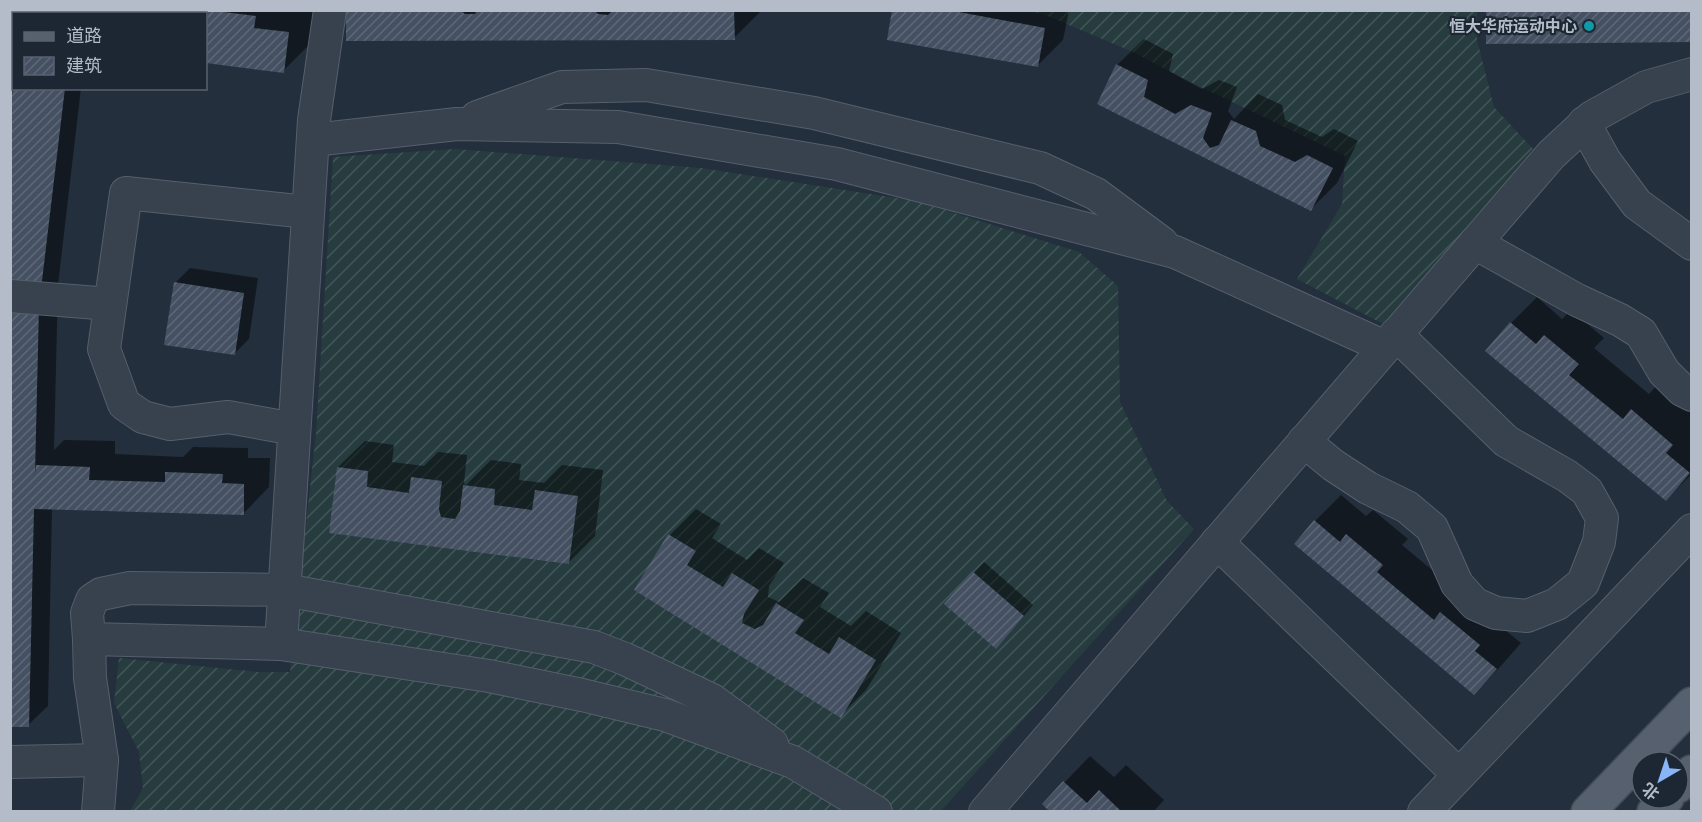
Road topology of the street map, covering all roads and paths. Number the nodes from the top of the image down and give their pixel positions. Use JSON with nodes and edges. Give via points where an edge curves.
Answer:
{"nodes":[{"id":1,"x":330,"y":10,"type":"edge"},
{"id":2,"x":1692,"y":74,"type":"edge"},
{"id":3,"x":1584,"y":123,"type":"junction"},
{"id":4,"x":457,"y":124,"type":"junction"},
{"id":5,"x":313,"y":140,"type":"junction"},
{"id":6,"x":308,"y":212,"type":"junction"},
{"id":7,"x":1474,"y":243,"type":"junction"},
{"id":8,"x":1692,"y":244,"type":"edge"},
{"id":9,"x":1175,"y":252,"type":"junction"},
{"id":10,"x":10,"y":296,"type":"edge"},
{"id":11,"x":110,"y":304,"type":"junction"},
{"id":12,"x":1390,"y":341,"type":"junction"},
{"id":13,"x":1692,"y":395,"type":"edge"},
{"id":14,"x":294,"y":429,"type":"junction"},
{"id":15,"x":1304,"y":441,"type":"junction"},
{"id":16,"x":1692,"y":530,"type":"edge"},
{"id":17,"x":1217,"y":542,"type":"junction"},
{"id":18,"x":285,"y":590,"type":"junction"},
{"id":19,"x":89,"y":639,"type":"junction"},
{"id":20,"x":281,"y":644,"type":"junction"},
{"id":21,"x":1692,"y":704,"type":"edge"},
{"id":22,"x":102,"y":760,"type":"junction"},
{"id":23,"x":10,"y":762,"type":"edge"},
{"id":24,"x":793,"y":762,"type":"junction"},
{"id":25,"x":1459,"y":775,"type":"junction"},
{"id":26,"x":98,"y":812,"type":"edge"},
{"id":27,"x":876,"y":812,"type":"edge"},
{"id":28,"x":985,"y":812,"type":"edge"},
{"id":29,"x":1424,"y":812,"type":"edge"},
{"id":30,"x":1588,"y":812,"type":"edge"}],
"edges":[{"from":1,"to":5,"type":"lane"},
{"from":2,"to":3,"type":"lane","via":[[1646,87]]},
{"from":3,"to":7,"type":"lane"},
{"from":3,"to":8,"type":"lane","via":[[1605,161],[1637,204]]},
{"from":4,"to":5,"type":"lane"},
{"from":4,"to":9,"type":"lane","via":[[618,128],[837,164]]},
{"from":4,"to":9,"type":"lane","via":[[562,87],[645,85],[814,113],[1040,168],[1096,194]]},
{"from":5,"to":6,"type":"lane"},
{"from":6,"to":11,"type":"lane","via":[[126,193]]},
{"from":6,"to":14,"type":"lane"},
{"from":7,"to":12,"type":"lane"},
{"from":7,"to":13,"type":"lane","via":[[1641,333],[1664,372]]},
{"from":9,"to":12,"type":"lane"},
{"from":10,"to":11,"type":"lane"},
{"from":11,"to":14,"type":"lane","via":[[104,349],[124,404],[143,417],[170,424],[228,417]]},
{"from":12,"to":15,"type":"lane"},
{"from":12,"to":15,"type":"lane","via":[[1506,441],[1587,491],[1602,518],[1599,542],[1583,583],[1557,604],[1527,616],[1496,613],[1475,604],[1457,584],[1432,528],[1407,507],[1368,488]]},
{"from":14,"to":18,"type":"lane"},
{"from":15,"to":17,"type":"lane"},
{"from":16,"to":25,"type":"lane"},
{"from":17,"to":25,"type":"lane"},
{"from":17,"to":28,"type":"lane"},
{"from":18,"to":19,"type":"lane","via":[[130,588],[101,594],[92,600],[87,613]]},
{"from":18,"to":20,"type":"lane"},
{"from":18,"to":24,"type":"lane","via":[[594,647],[711,699]]},
{"from":19,"to":20,"type":"lane"},
{"from":19,"to":22,"type":"lane","via":[[90,678]]},
{"from":20,"to":24,"type":"lane","via":[[489,676],[582,695],[665,715]]},
{"from":21,"to":30,"type":"main road"},
{"from":22,"to":23,"type":"lane"},
{"from":22,"to":26,"type":"lane"},
{"from":24,"to":27,"type":"lane"},
{"from":25,"to":29,"type":"lane"}]}
